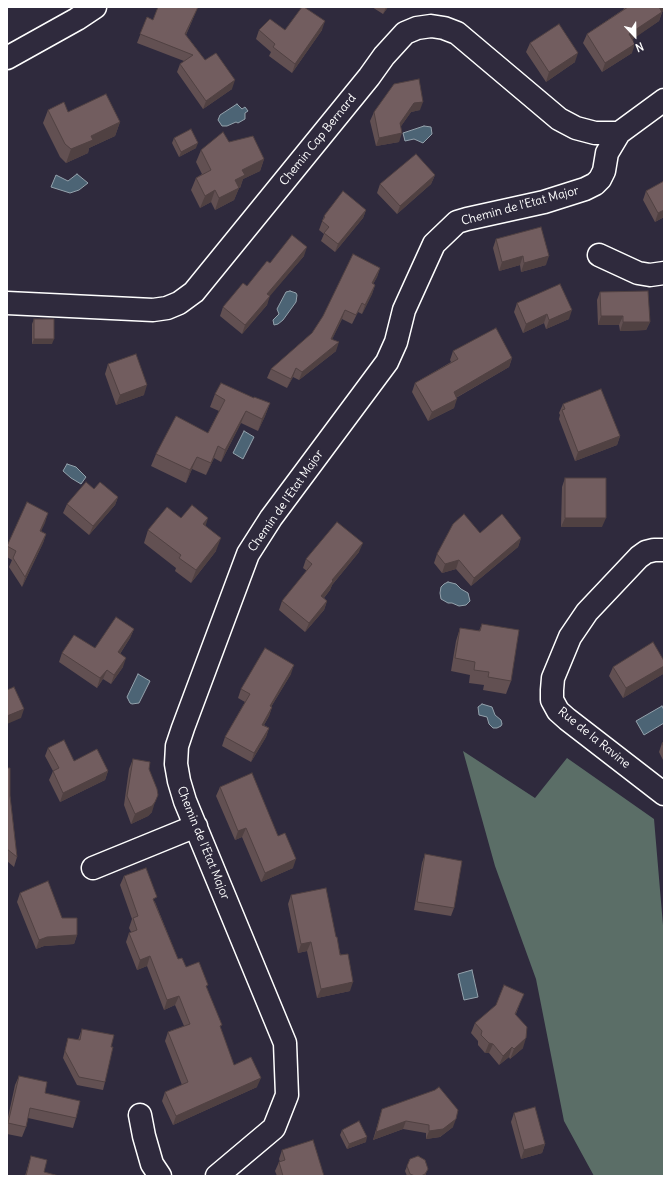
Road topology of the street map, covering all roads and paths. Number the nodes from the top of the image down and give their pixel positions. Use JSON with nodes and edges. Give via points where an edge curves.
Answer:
{"nodes":[{"id":1,"x":95,"y":7,"type":"edge"},
{"id":2,"x":7,"y":58,"type":"edge"},
{"id":3,"x":664,"y":100,"type":"edge"},
{"id":4,"x":619,"y":133,"type":"junction"},
{"id":5,"x":599,"y":255,"type":"dead end"},
{"id":6,"x":664,"y":273,"type":"edge"},
{"id":7,"x":7,"y":303,"type":"edge"},
{"id":8,"x":664,"y":550,"type":"edge"},
{"id":9,"x":664,"y":794,"type":"edge"},
{"id":10,"x":196,"y":826,"type":"junction"},
{"id":11,"x":94,"y":868,"type":"dead end"},
{"id":12,"x":140,"y":1115,"type":"dead end"},
{"id":13,"x":160,"y":1176,"type":"edge"},
{"id":14,"x":218,"y":1176,"type":"edge"}],
"edges":[{"from":1,"to":2,"type":"street","via":[[77,20]]},
{"from":3,"to":4,"type":"street","name":"Chemin de l'Etat Major"},
{"from":4,"to":7,"type":"street","name":"Chemin Cap Bernard","via":[[595,133],[576,128],[559,119],[457,33],[431,26],[417,28],[405,33],[384,56],[194,292],[179,304],[153,310]]},
{"from":4,"to":10,"type":"street","name":"Chemin de l'Etat Major","via":[[607,153],[604,171],[595,184],[544,202],[457,222],[434,244],[404,310],[396,342],[387,362],[271,518],[248,554],[177,746],[176,764],[179,781]]},
{"from":5,"to":6,"type":"street","via":[[638,273]]},
{"from":8,"to":9,"type":"street","name":"Rue de la Ravine","via":[[646,552],[639,557],[587,612],[570,637],[553,678],[552,690],[552,700],[558,711]]},
{"from":10,"to":11,"type":"street"},
{"from":10,"to":14,"type":"street","name":"Chemin de l'Etat Major","via":[[284,1043],[287,1095],[274,1128]]},
{"from":12,"to":13,"type":"street","via":[[152,1164]]}]}
